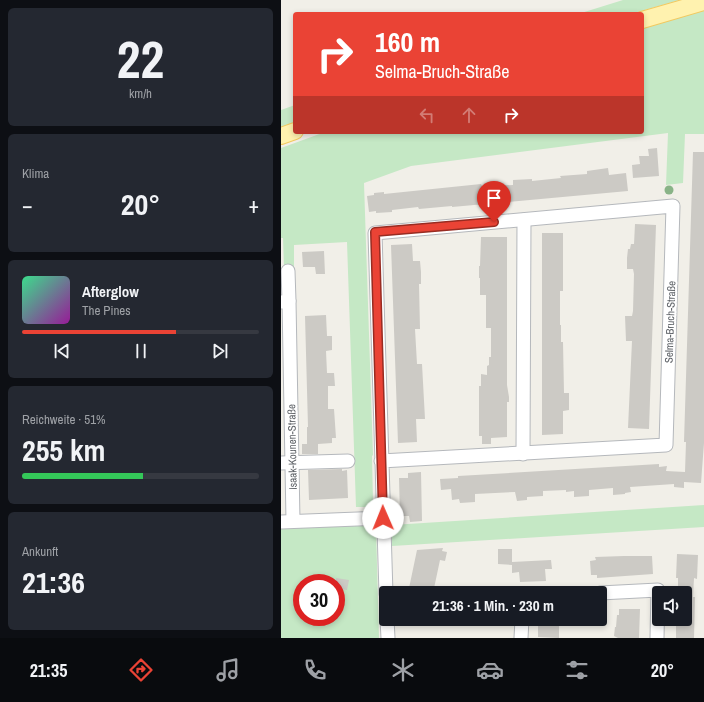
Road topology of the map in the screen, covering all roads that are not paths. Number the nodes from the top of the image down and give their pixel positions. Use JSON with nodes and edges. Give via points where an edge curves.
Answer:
{"nodes":[{"id":1,"x":704,"y":2,"type":"edge"},
{"id":2,"x":644,"y":19,"type":"edge"},
{"id":3,"x":293,"y":132,"type":"edge"},
{"id":4,"x":281,"y":136,"type":"edge"},
{"id":5,"x":524,"y":220,"type":"junction"},
{"id":6,"x":288,"y":271,"type":"dead end"},
{"id":7,"x":285,"y":302,"type":"edge"},
{"id":8,"x":523,"y":454,"type":"junction"},
{"id":9,"x":348,"y":461,"type":"dead end"},
{"id":10,"x":381,"y":461,"type":"junction"},
{"id":11,"x":287,"y":463,"type":"edge"},
{"id":12,"x":383,"y":518,"type":"junction"},
{"id":13,"x":287,"y":521,"type":"edge"},
{"id":14,"x":386,"y":586,"type":"edge"},
{"id":15,"x":607,"y":593,"type":"edge"},
{"id":16,"x":387,"y":626,"type":"edge"},
{"id":17,"x":522,"y":626,"type":"edge"},
{"id":18,"x":388,"y":638,"type":"edge"},
{"id":19,"x":521,"y":638,"type":"edge"},
{"id":20,"x":657,"y":638,"type":"edge"}],
"edges":[{"from":1,"to":2,"type":"main road"},
{"from":3,"to":4,"type":"main road"},
{"from":5,"to":8,"type":"street"},
{"from":5,"to":8,"type":"street","name":"Selma-Bruch-Straße","via":[[673,206],[666,445]]},
{"from":5,"to":10,"type":"street","name":"Selma-Bruch-Straße","via":[[375,232]]},
{"from":6,"to":7,"type":"street","name":"Isaak-Kounen-Straße"},
{"from":7,"to":11,"type":"street","name":"Isaak-Kounen-Straße"},
{"from":8,"to":10,"type":"street","name":"Selma-Bruch-Straße"},
{"from":9,"to":11,"type":"street"},
{"from":10,"to":12,"type":"street"},
{"from":11,"to":13,"type":"street","name":"Isaak-Kounen-Straße"},
{"from":12,"to":13,"type":"street","name":"Isaak-Kounen-Straße"},
{"from":12,"to":14,"type":"street"},
{"from":15,"to":20,"type":"street","via":[[658,590]]},
{"from":16,"to":18,"type":"street"},
{"from":17,"to":19,"type":"street"}]}
